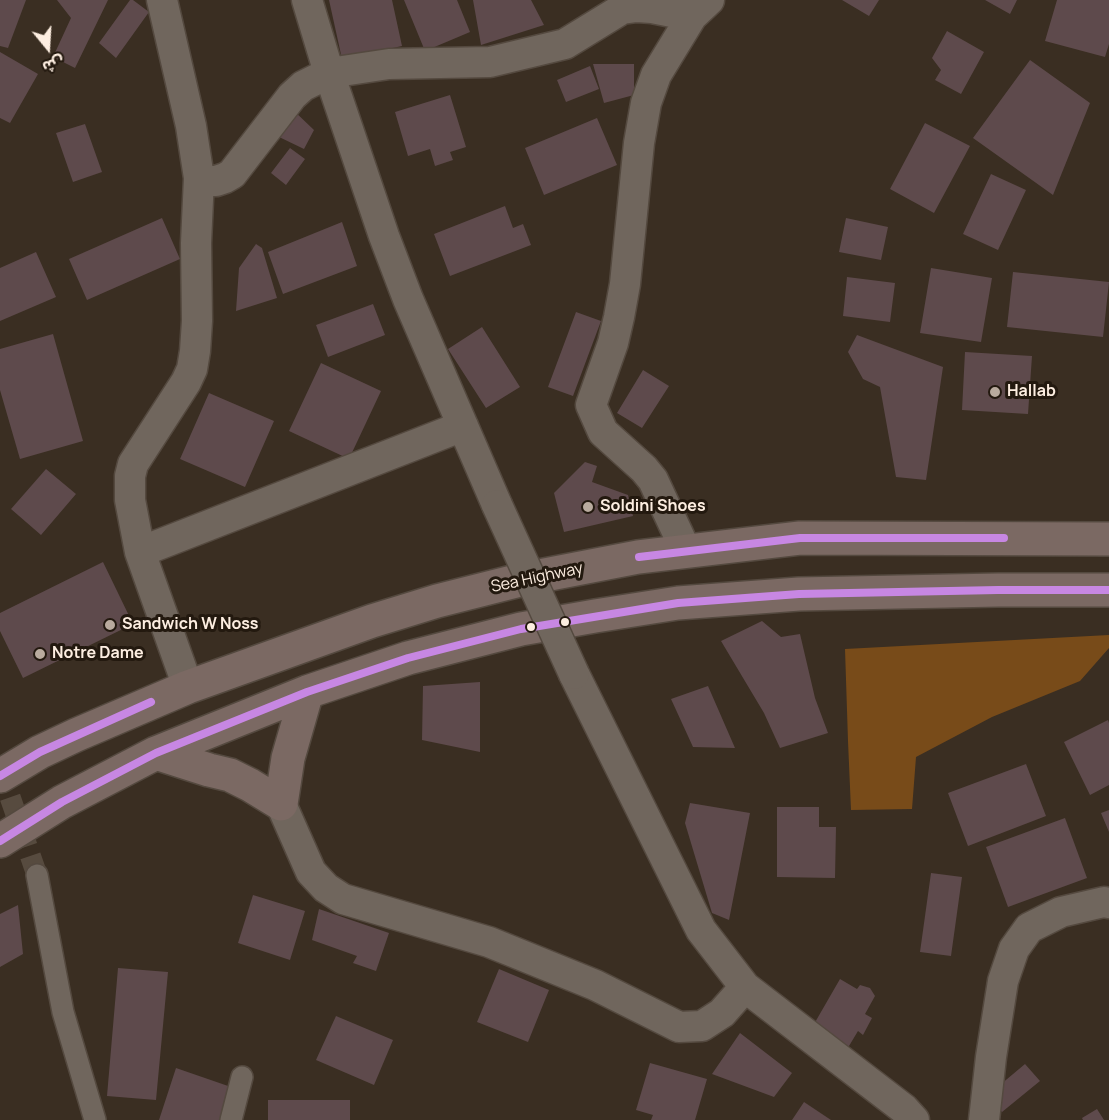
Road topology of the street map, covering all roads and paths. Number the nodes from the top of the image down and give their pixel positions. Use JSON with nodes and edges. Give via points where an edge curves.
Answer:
{"nodes":[{"id":1,"x":162,"y":0,"type":"edge"},
{"id":2,"x":307,"y":0,"type":"edge"},
{"id":3,"x":700,"y":8,"type":"edge"},
{"id":4,"x":329,"y":73,"type":"junction"},
{"id":5,"x":199,"y":178,"type":"junction"},
{"id":6,"x":463,"y":426,"type":"junction"},
{"id":7,"x":1109,"y":539,"type":"edge"},
{"id":8,"x":686,"y":551,"type":"junction"},
{"id":9,"x":140,"y":552,"type":"junction"},
{"id":10,"x":1109,"y":590,"type":"edge"},
{"id":11,"x":188,"y":687,"type":"junction"},
{"id":12,"x":307,"y":692,"type":"junction"},
{"id":13,"x":156,"y":753,"type":"junction"},
{"id":14,"x":0,"y":776,"type":"edge"},
{"id":15,"x":281,"y":804,"type":"junction"},
{"id":16,"x":0,"y":841,"type":"edge"},
{"id":17,"x":37,"y":875,"type":"tunnel mouth"},
{"id":18,"x":1109,"y":903,"type":"edge"},
{"id":19,"x":745,"y":987,"type":"junction"},
{"id":20,"x":242,"y":1077,"type":"dead end"},
{"id":21,"x":95,"y":1120,"type":"edge"},
{"id":22,"x":231,"y":1120,"type":"edge"},
{"id":23,"x":914,"y":1120,"type":"edge"},
{"id":24,"x":984,"y":1120,"type":"edge"}],
"edges":[{"from":1,"to":5,"type":"main road"},
{"from":2,"to":4,"type":"main road"},
{"from":3,"to":4,"type":"main road","via":[[622,9],[565,44],[490,62],[389,64]]},
{"from":3,"to":8,"type":"main road","via":[[656,75],[646,103],[619,317],[591,405],[603,432],[653,480]]},
{"from":4,"to":5,"type":"main road","via":[[292,96],[232,174],[216,181]]},
{"from":4,"to":6,"type":"main road","via":[[384,236]]},
{"from":5,"to":9,"type":"main road","via":[[195,351],[186,382],[131,470],[130,500]]},
{"from":6,"to":9,"type":"main road"},
{"from":6,"to":19,"type":"main road","bridge":true,"via":[[574,674],[701,930]]},
{"from":7,"to":8,"type":"highway","name":"Sea Highway","via":[[800,538]]},
{"from":8,"to":11,"type":"highway","name":"Sea Highway","via":[[524,579],[437,601]]},
{"from":9,"to":11,"type":"main road"},
{"from":10,"to":12,"type":"highway","via":[[799,594],[678,603],[521,629],[408,658]]},
{"from":11,"to":14,"type":"highway","name":"Sea Highway","via":[[40,752]]},
{"from":12,"to":13,"type":"highway"},
{"from":12,"to":15,"type":"highway","via":[[288,758]]},
{"from":13,"to":15,"type":"highway","via":[[230,775]]},
{"from":13,"to":16,"type":"highway","via":[[62,802]]},
{"from":15,"to":19,"type":"main road","via":[[312,872],[343,898],[489,942],[595,985],[679,1027],[702,1026],[722,1013]]},
{"from":17,"to":21,"type":"street","via":[[63,1012]]},
{"from":18,"to":24,"type":"main road","via":[[1061,912],[1029,928],[1014,949],[1003,981]]},
{"from":19,"to":23,"type":"main road","via":[[904,1108]]},
{"from":20,"to":22,"type":"street"}]}
